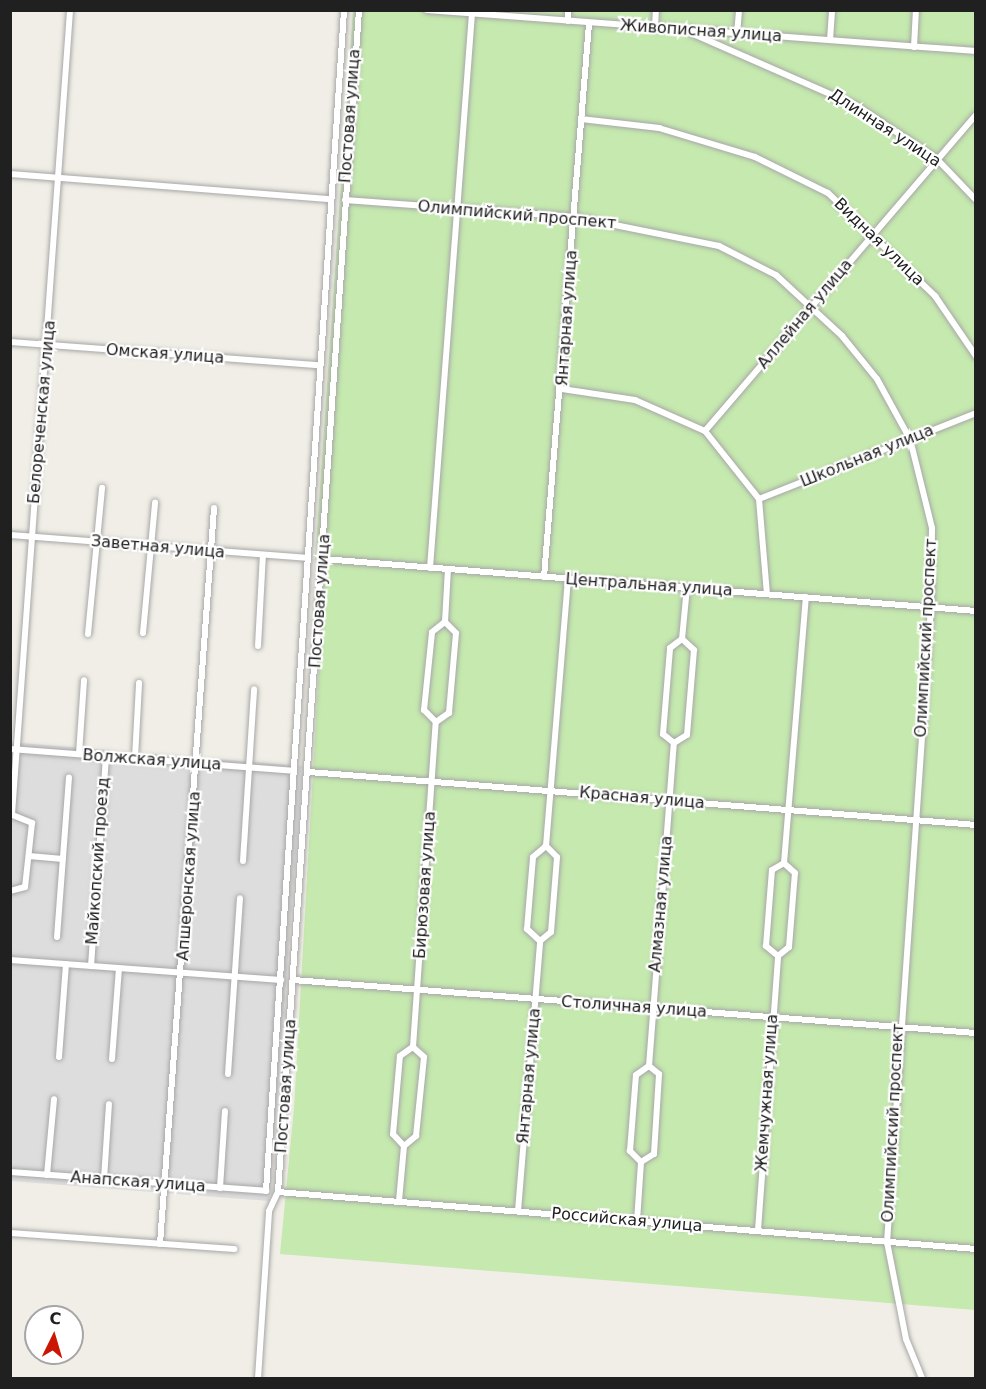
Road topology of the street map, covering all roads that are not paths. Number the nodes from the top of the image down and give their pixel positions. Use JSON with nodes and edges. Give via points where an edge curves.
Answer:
{"nodes":[{"id":1,"x":70,"y":10,"type":"edge"},
{"id":2,"x":344,"y":10,"type":"edge"},
{"id":3,"x":359,"y":10,"type":"edge"},
{"id":4,"x":427,"y":10,"type":"edge"},
{"id":5,"x":568,"y":10,"type":"edge"},
{"id":6,"x":656,"y":10,"type":"edge"},
{"id":7,"x":739,"y":10,"type":"edge"},
{"id":8,"x":832,"y":10,"type":"edge"},
{"id":9,"x":916,"y":10,"type":"edge"},
{"id":10,"x":482,"y":12,"type":"edge"},
{"id":11,"x":472,"y":13,"type":"junction"},
{"id":12,"x":568,"y":21,"type":"junction"},
{"id":13,"x":589,"y":24,"type":"junction"},
{"id":14,"x":655,"y":27,"type":"junction"},
{"id":15,"x":684,"y":30,"type":"junction"},
{"id":16,"x":737,"y":34,"type":"junction"},
{"id":17,"x":830,"y":40,"type":"junction"},
{"id":18,"x":914,"y":47,"type":"junction"},
{"id":19,"x":975,"y":51,"type":"edge"},
{"id":20,"x":975,"y":115,"type":"edge"},
{"id":21,"x":581,"y":119,"type":"junction"},
{"id":22,"x":937,"y":159,"type":"junction"},
{"id":23,"x":10,"y":174,"type":"edge"},
{"id":24,"x":60,"y":178,"type":"junction"},
{"id":25,"x":331,"y":199,"type":"junction"},
{"id":26,"x":975,"y":200,"type":"edge"},
{"id":27,"x":345,"y":201,"type":"junction"},
{"id":28,"x":457,"y":209,"type":"junction"},
{"id":29,"x":575,"y":217,"type":"junction"},
{"id":30,"x":873,"y":233,"type":"junction"},
{"id":31,"x":812,"y":308,"type":"junction"},
{"id":32,"x":10,"y":342,"type":"edge"},
{"id":33,"x":48,"y":345,"type":"junction"},
{"id":34,"x":975,"y":356,"type":"edge"},
{"id":35,"x":319,"y":365,"type":"junction"},
{"id":36,"x":562,"y":389,"type":"junction"},
{"id":37,"x":975,"y":413,"type":"edge"},
{"id":38,"x":705,"y":431,"type":"junction"},
{"id":39,"x":910,"y":439,"type":"junction"},
{"id":40,"x":102,"y":488,"type":"dead end"},
{"id":41,"x":759,"y":499,"type":"junction"},
{"id":42,"x":155,"y":503,"type":"dead end"},
{"id":43,"x":214,"y":508,"type":"dead end"},
{"id":44,"x":10,"y":536,"type":"edge"},
{"id":45,"x":31,"y":537,"type":"junction"},
{"id":46,"x":98,"y":542,"type":"junction"},
{"id":47,"x":152,"y":547,"type":"junction"},
{"id":48,"x":211,"y":552,"type":"junction"},
{"id":49,"x":263,"y":555,"type":"junction"},
{"id":50,"x":306,"y":558,"type":"junction"},
{"id":51,"x":323,"y":559,"type":"junction"},
{"id":52,"x":430,"y":568,"type":"junction"},
{"id":53,"x":448,"y":569,"type":"junction"},
{"id":54,"x":544,"y":577,"type":"junction"},
{"id":55,"x":568,"y":578,"type":"junction"},
{"id":56,"x":687,"y":587,"type":"junction"},
{"id":57,"x":767,"y":594,"type":"junction"},
{"id":58,"x":807,"y":597,"type":"junction"},
{"id":59,"x":931,"y":607,"type":"junction"},
{"id":60,"x":975,"y":611,"type":"edge"},
{"id":61,"x":445,"y":622,"type":"junction"},
{"id":62,"x":143,"y":633,"type":"dead end"},
{"id":63,"x":88,"y":634,"type":"dead end"},
{"id":64,"x":682,"y":639,"type":"junction"},
{"id":65,"x":258,"y":646,"type":"dead end"},
{"id":66,"x":84,"y":680,"type":"dead end"},
{"id":67,"x":139,"y":683,"type":"dead end"},
{"id":68,"x":254,"y":689,"type":"dead end"},
{"id":69,"x":436,"y":722,"type":"junction"},
{"id":70,"x":674,"y":743,"type":"junction"},
{"id":71,"x":14,"y":749,"type":"edge"},
{"id":72,"x":79,"y":754,"type":"junction"},
{"id":73,"x":106,"y":756,"type":"junction"},
{"id":74,"x":135,"y":758,"type":"junction"},
{"id":75,"x":197,"y":763,"type":"junction"},
{"id":76,"x":249,"y":767,"type":"junction"},
{"id":77,"x":293,"y":771,"type":"junction"},
{"id":78,"x":309,"y":772,"type":"junction"},
{"id":79,"x":69,"y":777,"type":"dead end"},
{"id":80,"x":433,"y":782,"type":"junction"},
{"id":81,"x":551,"y":790,"type":"junction"},
{"id":82,"x":670,"y":801,"type":"junction"},
{"id":83,"x":790,"y":810,"type":"junction"},
{"id":84,"x":11,"y":814,"type":"edge"},
{"id":85,"x":915,"y":820,"type":"junction"},
{"id":86,"x":975,"y":825,"type":"edge"},
{"id":87,"x":546,"y":846,"type":"junction"},
{"id":88,"x":29,"y":855,"type":"junction"},
{"id":89,"x":63,"y":859,"type":"junction"},
{"id":90,"x":243,"y":861,"type":"dead end"},
{"id":91,"x":784,"y":863,"type":"junction"},
{"id":92,"x":10,"y":891,"type":"edge"},
{"id":93,"x":240,"y":898,"type":"dead end"},
{"id":94,"x":57,"y":937,"type":"dead end"},
{"id":95,"x":540,"y":941,"type":"junction"},
{"id":96,"x":778,"y":957,"type":"junction"},
{"id":97,"x":10,"y":960,"type":"edge"},
{"id":98,"x":66,"y":964,"type":"junction"},
{"id":99,"x":91,"y":966,"type":"junction"},
{"id":100,"x":119,"y":968,"type":"junction"},
{"id":101,"x":183,"y":972,"type":"junction"},
{"id":102,"x":234,"y":977,"type":"junction"},
{"id":103,"x":281,"y":980,"type":"junction"},
{"id":104,"x":293,"y":980,"type":"junction"},
{"id":105,"x":417,"y":990,"type":"junction"},
{"id":106,"x":535,"y":1000,"type":"junction"},
{"id":107,"x":653,"y":1008,"type":"junction"},
{"id":108,"x":772,"y":1018,"type":"junction"},
{"id":109,"x":898,"y":1027,"type":"junction"},
{"id":110,"x":975,"y":1033,"type":"edge"},
{"id":111,"x":413,"y":1047,"type":"junction"},
{"id":112,"x":59,"y":1057,"type":"dead end"},
{"id":113,"x":112,"y":1059,"type":"dead end"},
{"id":114,"x":649,"y":1066,"type":"junction"},
{"id":115,"x":228,"y":1074,"type":"dead end"},
{"id":116,"x":54,"y":1099,"type":"dead end"},
{"id":117,"x":109,"y":1104,"type":"dead end"},
{"id":118,"x":225,"y":1111,"type":"dead end"},
{"id":119,"x":404,"y":1146,"type":"junction"},
{"id":120,"x":641,"y":1162,"type":"junction"},
{"id":121,"x":10,"y":1172,"type":"edge"},
{"id":122,"x":47,"y":1175,"type":"junction"},
{"id":123,"x":104,"y":1179,"type":"junction"},
{"id":124,"x":165,"y":1183,"type":"junction"},
{"id":125,"x":220,"y":1188,"type":"junction"},
{"id":126,"x":266,"y":1191,"type":"joint"},
{"id":127,"x":278,"y":1192,"type":"junction"},
{"id":128,"x":399,"y":1201,"type":"junction"},
{"id":129,"x":518,"y":1211,"type":"junction"},
{"id":130,"x":636,"y":1221,"type":"junction"},
{"id":131,"x":758,"y":1230,"type":"junction"},
{"id":132,"x":10,"y":1233,"type":"edge"},
{"id":133,"x":887,"y":1242,"type":"junction"},
{"id":134,"x":160,"y":1244,"type":"junction"},
{"id":135,"x":234,"y":1249,"type":"dead end"},
{"id":136,"x":975,"y":1250,"type":"edge"},
{"id":137,"x":258,"y":1378,"type":"edge"},
{"id":138,"x":922,"y":1378,"type":"edge"}],
"edges":[{"from":1,"to":24,"type":"street","name":"Белореченская улица"},
{"from":2,"to":25,"type":"street","name":"Постовая улица"},
{"from":3,"to":27,"type":"street","name":"Постовая улица"},
{"from":4,"to":11,"type":"street","name":"Живописная улица"},
{"from":5,"to":12,"type":"street"},
{"from":6,"to":14,"type":"street"},
{"from":7,"to":16,"type":"street"},
{"from":8,"to":17,"type":"street"},
{"from":9,"to":18,"type":"street"},
{"from":10,"to":11,"type":"street","name":"Живописная улица"},
{"from":10,"to":12,"type":"street","name":"Живописная улица"},
{"from":11,"to":28,"type":"street"},
{"from":12,"to":13,"type":"street","name":"Живописная улица"},
{"from":13,"to":14,"type":"street","name":"Живописная улица"},
{"from":13,"to":21,"type":"street","name":"Янтарная улица"},
{"from":14,"to":15,"type":"street","name":"Живописная улица"},
{"from":15,"to":16,"type":"street","name":"Живописная улица"},
{"from":15,"to":22,"type":"street","name":"Длинная улица","via":[[817,85]]},
{"from":16,"to":17,"type":"street","name":"Живописная улица"},
{"from":17,"to":18,"type":"street","name":"Живописная улица"},
{"from":18,"to":19,"type":"street","name":"Живописная улица"},
{"from":20,"to":22,"type":"street","name":"Аллейная улица"},
{"from":21,"to":29,"type":"street","name":"Янтарная улица"},
{"from":21,"to":30,"type":"street","name":"Видная улица","via":[[659,128],[755,157],[828,193]]},
{"from":22,"to":26,"type":"street","name":"Длинная улица"},
{"from":22,"to":30,"type":"street","name":"Аллейная улица"},
{"from":23,"to":24,"type":"street"},
{"from":24,"to":25,"type":"street"},
{"from":24,"to":33,"type":"street","name":"Белореченская улица"},
{"from":25,"to":35,"type":"street","name":"Постовая улица"},
{"from":27,"to":28,"type":"street","name":"Олимпийский проспект"},
{"from":27,"to":51,"type":"street","name":"Постовая улица"},
{"from":28,"to":29,"type":"street","name":"Олимпийский проспект"},
{"from":28,"to":52,"type":"street"},
{"from":29,"to":31,"type":"street","name":"Олимпийский проспект","via":[[719,246],[776,275]]},
{"from":29,"to":36,"type":"street","name":"Янтарная улица"},
{"from":30,"to":31,"type":"street","name":"Аллейная улица"},
{"from":30,"to":34,"type":"street","name":"Видная улица","via":[[935,296]]},
{"from":31,"to":38,"type":"street","name":"Аллейная улица"},
{"from":31,"to":39,"type":"street","name":"Олимпийский проспект","via":[[877,380]]},
{"from":32,"to":33,"type":"street","name":"Омская улица"},
{"from":33,"to":35,"type":"street","name":"Омская улица"},
{"from":33,"to":45,"type":"street","name":"Белореченская улица"},
{"from":35,"to":50,"type":"street","name":"Постовая улица"},
{"from":36,"to":38,"type":"street","via":[[635,400]]},
{"from":36,"to":54,"type":"street","name":"Янтарная улица"},
{"from":37,"to":39,"type":"street","name":"Школьная улица"},
{"from":38,"to":41,"type":"street"},
{"from":39,"to":41,"type":"street","name":"Школьная улица"},
{"from":39,"to":59,"type":"street","name":"Олимпийский проспект","via":[[932,528]]},
{"from":40,"to":46,"type":"street"},
{"from":41,"to":57,"type":"street"},
{"from":42,"to":47,"type":"street"},
{"from":43,"to":48,"type":"street","name":"Апшеронская улица"},
{"from":44,"to":45,"type":"street","name":"Заветная улица"},
{"from":45,"to":46,"type":"street","name":"Заветная улица"},
{"from":45,"to":71,"type":"street","name":"Белореченская улица"},
{"from":46,"to":47,"type":"street","name":"Заветная улица"},
{"from":46,"to":63,"type":"street"},
{"from":47,"to":48,"type":"street","name":"Заветная улица"},
{"from":47,"to":62,"type":"street"},
{"from":48,"to":49,"type":"street","name":"Заветная улица"},
{"from":48,"to":75,"type":"street","name":"Апшеронская улица"},
{"from":49,"to":50,"type":"street","name":"Заветная улица"},
{"from":49,"to":65,"type":"street"},
{"from":50,"to":77,"type":"street","name":"Постовая улица"},
{"from":51,"to":52,"type":"street","name":"Центральная улица"},
{"from":51,"to":78,"type":"street","name":"Постовая улица"},
{"from":52,"to":53,"type":"street","name":"Центральная улица"},
{"from":53,"to":54,"type":"street","name":"Центральная улица"},
{"from":53,"to":61,"type":"street","name":"Бирюзовая улица"},
{"from":54,"to":55,"type":"street","name":"Центральная улица"},
{"from":55,"to":56,"type":"street","name":"Центральная улица"},
{"from":55,"to":81,"type":"street","name":"Янтарная улица"},
{"from":56,"to":57,"type":"street","name":"Центральная улица"},
{"from":56,"to":64,"type":"street","name":"Алмазная улица"},
{"from":57,"to":58,"type":"street","name":"Центральная улица"},
{"from":58,"to":59,"type":"street","name":"Центральная улица"},
{"from":58,"to":83,"type":"street","name":"Жемчужная улица"},
{"from":59,"to":60,"type":"street","name":"Центральная улица"},
{"from":59,"to":85,"type":"street","name":"Олимпийский проспект"},
{"from":61,"to":69,"type":"street","name":"Бирюзовая улица","via":[[456,633],[449,713]]},
{"from":61,"to":69,"type":"street","name":"Бирюзовая улица","via":[[432,632],[424,710]]},
{"from":64,"to":70,"type":"street","name":"Алмазная улица","via":[[670,648],[663,734]]},
{"from":64,"to":70,"type":"street","name":"Алмазная улица","via":[[694,650],[687,735]]},
{"from":66,"to":72,"type":"street"},
{"from":67,"to":74,"type":"street"},
{"from":68,"to":76,"type":"street"},
{"from":69,"to":80,"type":"street","name":"Бирюзовая улица"},
{"from":70,"to":82,"type":"street","name":"Алмазная улица"},
{"from":71,"to":72,"type":"street","name":"Волжская улица"},
{"from":71,"to":84,"type":"street","name":"Белореченская улица"},
{"from":72,"to":73,"type":"street","name":"Волжская улица"},
{"from":73,"to":74,"type":"street","name":"Волжская улица"},
{"from":73,"to":99,"type":"street","name":"Майкопский проезд"},
{"from":74,"to":75,"type":"street","name":"Волжская улица"},
{"from":75,"to":76,"type":"street","name":"Волжская улица"},
{"from":75,"to":101,"type":"street","name":"Апшеронская улица"},
{"from":76,"to":77,"type":"street","name":"Волжская улица"},
{"from":76,"to":90,"type":"street"},
{"from":77,"to":103,"type":"street","name":"Постовая улица"},
{"from":78,"to":80,"type":"street","name":"Красная улица"},
{"from":78,"to":104,"type":"street","name":"Постовая улица"},
{"from":79,"to":89,"type":"street"},
{"from":80,"to":81,"type":"street","name":"Красная улица"},
{"from":80,"to":105,"type":"street","name":"Бирюзовая улица"},
{"from":81,"to":82,"type":"street","name":"Красная улица"},
{"from":81,"to":87,"type":"street","name":"Янтарная улица"},
{"from":82,"to":83,"type":"street","name":"Красная улица"},
{"from":82,"to":107,"type":"street","name":"Алмазная улица"},
{"from":83,"to":85,"type":"street","name":"Красная улица"},
{"from":83,"to":91,"type":"street","name":"Жемчужная улица"},
{"from":84,"to":88,"type":"street","name":"Белореченская улица","via":[[32,823]]},
{"from":85,"to":86,"type":"street","name":"Красная улица"},
{"from":85,"to":109,"type":"street","name":"Олимпийский проспект"},
{"from":87,"to":95,"type":"street","name":"Янтарная улица","via":[[557,857],[552,932]]},
{"from":87,"to":95,"type":"street","name":"Янтарная улица","via":[[533,857],[527,929]]},
{"from":88,"to":89,"type":"street"},
{"from":88,"to":92,"type":"street","name":"Белореченская улица","via":[[25,887]]},
{"from":89,"to":94,"type":"street"},
{"from":91,"to":96,"type":"street","name":"Жемчужная улица","via":[[795,873],[789,947]]},
{"from":91,"to":96,"type":"street","name":"Жемчужная улица","via":[[772,870],[766,946]]},
{"from":93,"to":102,"type":"street"},
{"from":95,"to":106,"type":"street","name":"Янтарная улица"},
{"from":96,"to":108,"type":"street","name":"Жемчужная улица"},
{"from":97,"to":98,"type":"street"},
{"from":98,"to":99,"type":"street"},
{"from":98,"to":112,"type":"street"},
{"from":99,"to":100,"type":"street"},
{"from":100,"to":101,"type":"street"},
{"from":100,"to":113,"type":"street"},
{"from":101,"to":102,"type":"street"},
{"from":101,"to":124,"type":"street","name":"Апшеронская улица"},
{"from":102,"to":103,"type":"street"},
{"from":102,"to":115,"type":"street"},
{"from":103,"to":126,"type":"street","name":"Постовая улица"},
{"from":104,"to":105,"type":"street","name":"Столичная улица"},
{"from":104,"to":127,"type":"street","name":"Постовая улица"},
{"from":105,"to":106,"type":"street","name":"Столичная улица"},
{"from":105,"to":111,"type":"street","name":"Бирюзовая улица"},
{"from":106,"to":107,"type":"street","name":"Столичная улица"},
{"from":106,"to":129,"type":"street","name":"Янтарная улица"},
{"from":107,"to":108,"type":"street","name":"Столичная улица"},
{"from":107,"to":114,"type":"street","name":"Алмазная улица"},
{"from":108,"to":109,"type":"street","name":"Столичная улица"},
{"from":108,"to":131,"type":"street","name":"Жемчужная улица"},
{"from":109,"to":110,"type":"street","name":"Столичная улица"},
{"from":109,"to":133,"type":"street","name":"Олимпийский проспект"},
{"from":111,"to":119,"type":"street","name":"Бирюзовая улица","via":[[424,1057],[416,1136]]},
{"from":111,"to":119,"type":"street","name":"Бирюзовая улица","via":[[400,1056],[393,1134]]},
{"from":114,"to":120,"type":"street","name":"Алмазная улица","via":[[636,1075],[630,1151]]},
{"from":114,"to":120,"type":"street","name":"Алмазная улица","via":[[659,1074],[654,1154]]},
{"from":116,"to":122,"type":"street"},
{"from":117,"to":123,"type":"street"},
{"from":118,"to":125,"type":"street"},
{"from":119,"to":128,"type":"street","name":"Бирюзовая улица"},
{"from":120,"to":130,"type":"street","name":"Алмазная улица"},
{"from":121,"to":122,"type":"street","name":"Анапская улица"},
{"from":122,"to":123,"type":"street","name":"Анапская улица"},
{"from":123,"to":124,"type":"street","name":"Анапская улица"},
{"from":124,"to":125,"type":"street","name":"Анапская улица"},
{"from":124,"to":134,"type":"street","name":"Апшеронская улица"},
{"from":125,"to":126,"type":"street","name":"Анапская улица"},
{"from":127,"to":128,"type":"street","name":"Российская улица"},
{"from":127,"to":137,"type":"street","name":"Постовая улица","via":[[269,1211]]},
{"from":128,"to":129,"type":"street","name":"Российская улица"},
{"from":129,"to":130,"type":"street","name":"Российская улица"},
{"from":130,"to":131,"type":"street","name":"Российская улица"},
{"from":131,"to":133,"type":"street","name":"Российская улица"},
{"from":132,"to":134,"type":"street"},
{"from":133,"to":136,"type":"street","name":"Российская улица"},
{"from":133,"to":138,"type":"street","name":"Олимпийский проспект","via":[[906,1339]]},
{"from":134,"to":135,"type":"street"}]}
